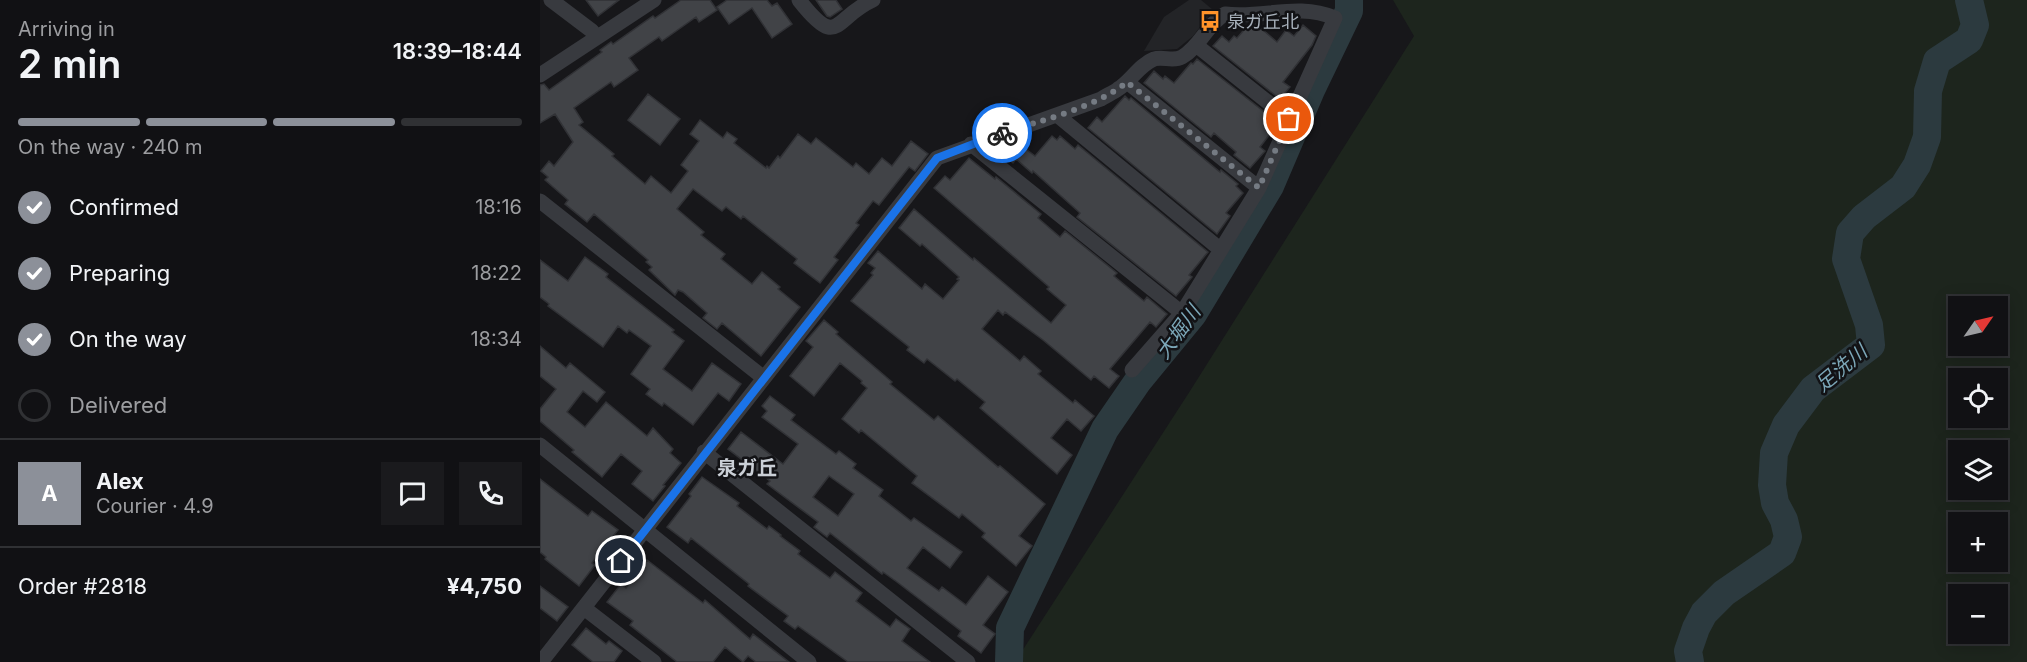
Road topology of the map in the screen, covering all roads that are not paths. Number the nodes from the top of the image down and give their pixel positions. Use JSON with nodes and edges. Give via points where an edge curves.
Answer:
{"nodes":[{"id":1,"x":551,"y":0,"type":"edge"},
{"id":2,"x":568,"y":0,"type":"edge"},
{"id":3,"x":654,"y":0,"type":"edge"},
{"id":4,"x":799,"y":0,"type":"edge"},
{"id":5,"x":873,"y":0,"type":"edge"},
{"id":6,"x":594,"y":34,"type":"junction"},
{"id":7,"x":1196,"y":45,"type":"junction"},
{"id":8,"x":540,"y":75,"type":"edge"},
{"id":9,"x":1127,"y":82,"type":"junction"},
{"id":10,"x":1057,"y":115,"type":"junction"},
{"id":11,"x":1289,"y":119,"type":"junction"},
{"id":12,"x":971,"y":144,"type":"junction"},
{"id":13,"x":1259,"y":188,"type":"junction"},
{"id":14,"x":540,"y":201,"type":"edge"},
{"id":15,"x":1221,"y":250,"type":"junction"},
{"id":16,"x":1182,"y":313,"type":"junction"},
{"id":17,"x":1132,"y":370,"type":"dead end"},
{"id":18,"x":764,"y":378,"type":"junction"},
{"id":19,"x":540,"y":445,"type":"edge"},
{"id":20,"x":704,"y":452,"type":"junction"},
{"id":21,"x":645,"y":529,"type":"junction"},
{"id":22,"x":584,"y":608,"type":"junction"},
{"id":23,"x":541,"y":662,"type":"edge"},
{"id":24,"x":654,"y":662,"type":"edge"},
{"id":25,"x":809,"y":662,"type":"edge"},
{"id":26,"x":968,"y":662,"type":"edge"}],
"edges":[{"from":1,"to":6,"type":"street"},
{"from":2,"to":6,"type":"street"},
{"from":3,"to":6,"type":"street"},
{"from":4,"to":5,"type":"street","via":[[817,21],[832,28]]},
{"from":6,"to":8,"type":"street"},
{"from":7,"to":9,"type":"street","via":[[1176,60],[1156,58]]},
{"from":7,"to":11,"type":"street"},
{"from":7,"to":11,"type":"street","via":[[1225,14],[1301,10],[1335,18]]},
{"from":9,"to":10,"type":"street","via":[[1101,99]]},
{"from":9,"to":13,"type":"street"},
{"from":10,"to":12,"type":"street"},
{"from":10,"to":15,"type":"street"},
{"from":11,"to":13,"type":"street"},
{"from":12,"to":16,"type":"street"},
{"from":12,"to":18,"type":"street","via":[[937,158]]},
{"from":13,"to":15,"type":"street"},
{"from":14,"to":18,"type":"street"},
{"from":15,"to":16,"type":"street"},
{"from":16,"to":17,"type":"street"},
{"from":18,"to":20,"type":"street"},
{"from":19,"to":21,"type":"street"},
{"from":20,"to":21,"type":"street"},
{"from":20,"to":26,"type":"street"},
{"from":21,"to":22,"type":"street"},
{"from":21,"to":25,"type":"street"},
{"from":22,"to":23,"type":"street"},
{"from":22,"to":24,"type":"street"}]}
